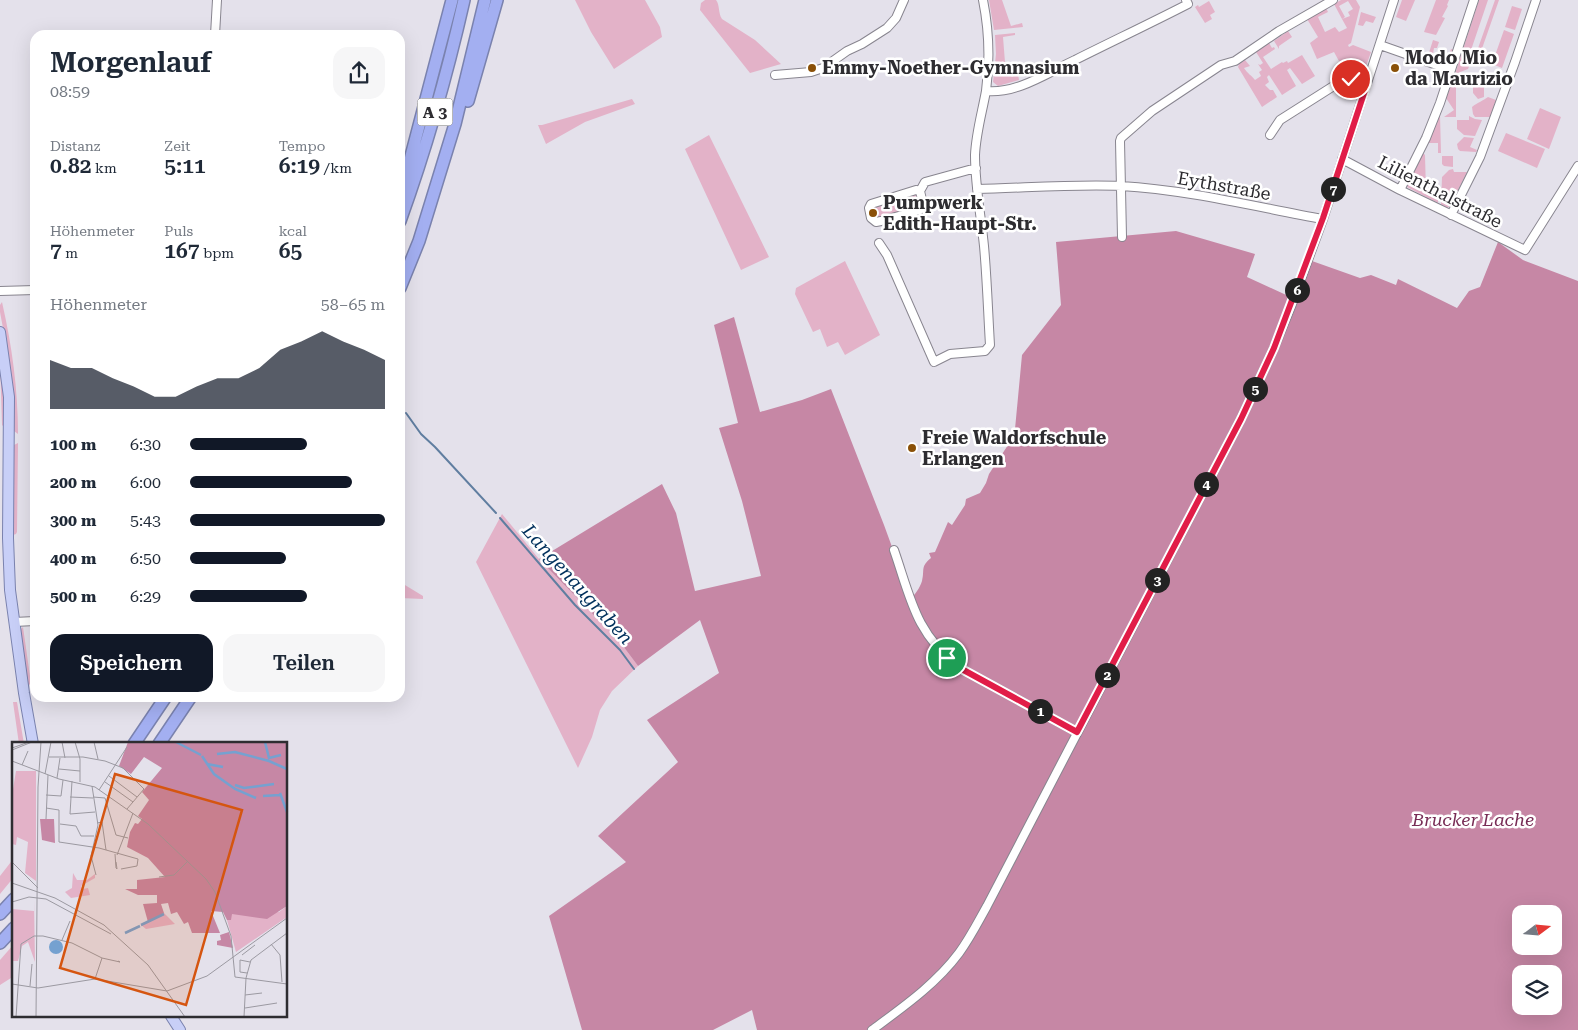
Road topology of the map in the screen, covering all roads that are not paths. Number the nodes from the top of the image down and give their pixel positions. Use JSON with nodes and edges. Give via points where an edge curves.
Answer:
{"nodes":[{"id":1,"x":217,"y":0,"type":"edge"},
{"id":2,"x":448,"y":0,"type":"edge"},
{"id":3,"x":452,"y":0,"type":"edge"},
{"id":4,"x":464,"y":0,"type":"edge"},
{"id":5,"x":485,"y":0,"type":"edge"},
{"id":6,"x":497,"y":0,"type":"edge"},
{"id":7,"x":904,"y":0,"type":"edge"},
{"id":8,"x":983,"y":0,"type":"edge"},
{"id":9,"x":1186,"y":0,"type":"edge"},
{"id":10,"x":1333,"y":0,"type":"edge"},
{"id":11,"x":1394,"y":0,"type":"edge"},
{"id":12,"x":1474,"y":0,"type":"edge"},
{"id":13,"x":1536,"y":0,"type":"edge"},
{"id":14,"x":215,"y":30,"type":"edge"},
{"id":15,"x":443,"y":38,"type":"junction"},
{"id":16,"x":1380,"y":45,"type":"junction"},
{"id":17,"x":1451,"y":70,"type":"junction"},
{"id":18,"x":775,"y":75,"type":"dead end"},
{"id":19,"x":1367,"y":84,"type":"junction"},
{"id":20,"x":986,"y":91,"type":"junction"},
{"id":21,"x":455,"y":124,"type":"junction"},
{"id":22,"x":1270,"y":135,"type":"dead end"},
{"id":23,"x":1342,"y":159,"type":"junction"},
{"id":24,"x":1578,"y":166,"type":"edge"},
{"id":25,"x":976,"y":168,"type":"junction"},
{"id":26,"x":405,"y":179,"type":"edge"},
{"id":27,"x":1120,"y":186,"type":"junction"},
{"id":28,"x":977,"y":189,"type":"junction"},
{"id":29,"x":1400,"y":190,"type":"junction"},
{"id":30,"x":920,"y":191,"type":"junction"},
{"id":31,"x":405,"y":208,"type":"edge"},
{"id":32,"x":1451,"y":215,"type":"junction"},
{"id":33,"x":1323,"y":218,"type":"junction"},
{"id":34,"x":1122,"y":237,"type":"dead end"},
{"id":35,"x":879,"y":243,"type":"dead end"},
{"id":36,"x":405,"y":276,"type":"edge"},
{"id":37,"x":30,"y":290,"type":"edge"},
{"id":38,"x":0,"y":291,"type":"edge"},
{"id":39,"x":0,"y":332,"type":"edge"},
{"id":40,"x":894,"y":550,"type":"dead end"},
{"id":41,"x":30,"y":621,"type":"edge"},
{"id":42,"x":14,"y":622,"type":"junction"},
{"id":43,"x":162,"y":702,"type":"edge"},
{"id":44,"x":187,"y":702,"type":"edge"},
{"id":45,"x":1077,"y":732,"type":"junction"},
{"id":46,"x":33,"y":742,"type":"edge"},
{"id":47,"x":135,"y":742,"type":"edge"},
{"id":48,"x":160,"y":742,"type":"edge"},
{"id":49,"x":12,"y":901,"type":"edge"},
{"id":50,"x":0,"y":914,"type":"edge"},
{"id":51,"x":12,"y":930,"type":"edge"},
{"id":52,"x":0,"y":943,"type":"edge"},
{"id":53,"x":172,"y":1018,"type":"edge"},
{"id":54,"x":180,"y":1030,"type":"edge"},
{"id":55,"x":872,"y":1030,"type":"edge"}],
"edges":[{"from":1,"to":14,"type":"street"},
{"from":2,"to":15,"type":"highway"},
{"from":3,"to":15,"type":"highway"},
{"from":4,"to":31,"type":"highway","number":"A 3","via":[[450,62]]},
{"from":5,"to":21,"type":"highway","number":"A 3"},
{"from":6,"to":21,"type":"highway","via":[[470,98]]},
{"from":7,"to":18,"type":"street","via":[[888,28],[823,68]]},
{"from":8,"to":20,"type":"street","via":[[989,63]]},
{"from":9,"to":20,"type":"street","via":[[1188,4],[1030,81],[1004,91]]},
{"from":10,"to":27,"type":"street","via":[[1235,61],[1221,65],[1124,134],[1120,141]]},
{"from":11,"to":16,"type":"street"},
{"from":12,"to":17,"type":"street"},
{"from":13,"to":32,"type":"street","via":[[1480,157]]},
{"from":15,"to":26,"type":"highway"},
{"from":16,"to":17,"type":"street"},
{"from":16,"to":19,"type":"street"},
{"from":17,"to":29,"type":"street","via":[[1426,138]]},
{"from":19,"to":22,"type":"street","via":[[1343,80],[1280,120]]},
{"from":19,"to":23,"type":"street"},
{"from":20,"to":25,"type":"street","via":[[976,140]]},
{"from":21,"to":36,"type":"highway","number":"A 3"},
{"from":23,"to":29,"type":"street","name":"Lilienthalstraße"},
{"from":23,"to":33,"type":"street"},
{"from":24,"to":32,"type":"street","name":"Lilienthalstraße","via":[[1525,250]]},
{"from":25,"to":28,"type":"street"},
{"from":25,"to":30,"type":"street","via":[[926,182]]},
{"from":27,"to":28,"type":"street","name":"Eythstraße"},
{"from":27,"to":33,"type":"street","name":"Eythstraße"},
{"from":27,"to":34,"type":"street"},
{"from":28,"to":35,"type":"street","via":[[990,345],[985,351],[950,354],[934,362]]},
{"from":29,"to":32,"type":"street","name":"Lilienthalstraße"},
{"from":30,"to":30,"type":"street","via":[[871,204],[871,218],[876,222],[920,210],[923,204]]},
{"from":33,"to":45,"type":"street","via":[[1274,348],[1248,404]]},
{"from":37,"to":38,"type":"street"},
{"from":39,"to":42,"type":"main road","via":[[9,397],[9,546]]},
{"from":40,"to":45,"type":"street","via":[[920,623],[947,658]]},
{"from":41,"to":42,"type":"street"},
{"from":42,"to":46,"type":"main road"},
{"from":43,"to":47,"type":"highway"},
{"from":44,"to":48,"type":"highway"},
{"from":45,"to":55,"type":"street","via":[[987,906],[959,952],[926,988]]},
{"from":49,"to":50,"type":"highway"},
{"from":51,"to":52,"type":"highway"},
{"from":53,"to":54,"type":"main road"}]}
